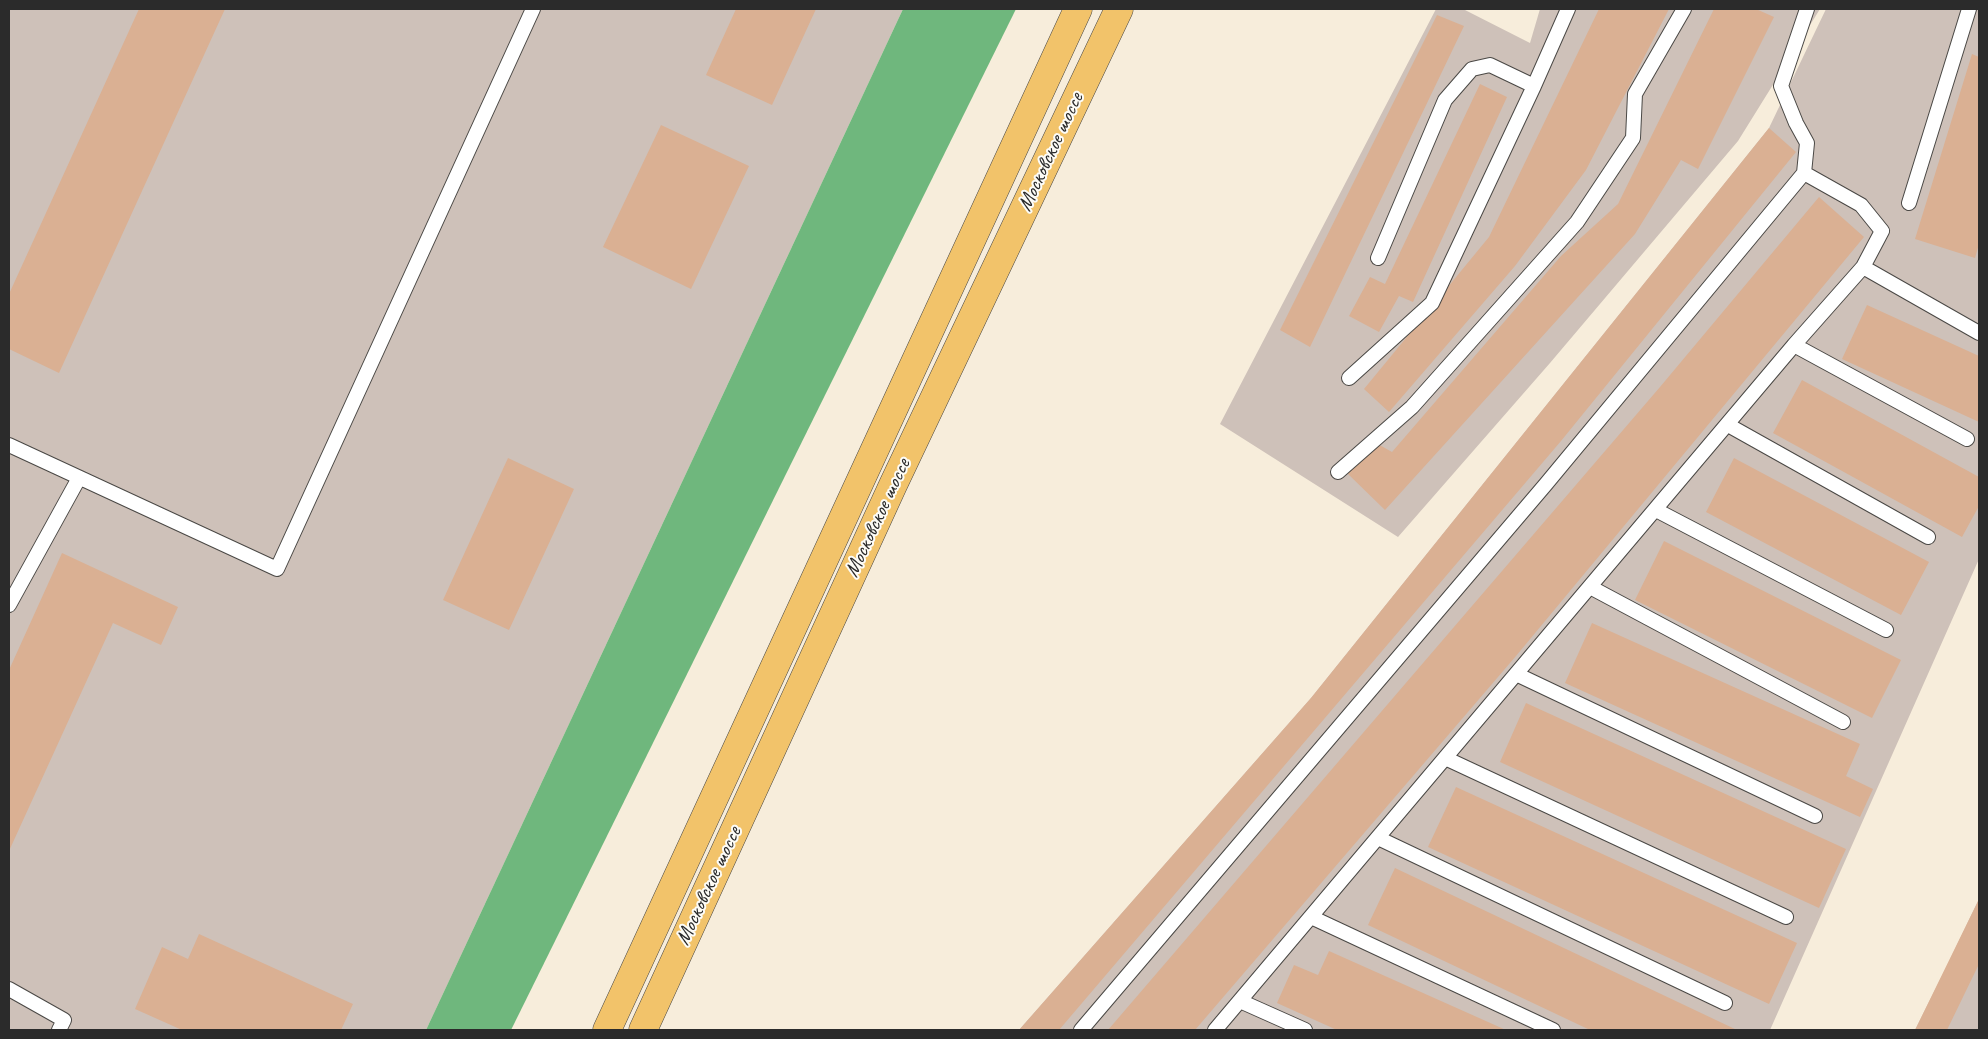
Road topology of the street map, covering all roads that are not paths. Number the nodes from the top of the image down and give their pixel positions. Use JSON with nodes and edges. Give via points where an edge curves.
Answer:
{"nodes":[{"id":1,"x":533,"y":9,"type":"edge"},
{"id":2,"x":1078,"y":9,"type":"edge"},
{"id":3,"x":1119,"y":9,"type":"edge"},
{"id":4,"x":1568,"y":9,"type":"edge"},
{"id":5,"x":1684,"y":9,"type":"edge"},
{"id":6,"x":1807,"y":9,"type":"edge"},
{"id":7,"x":1969,"y":9,"type":"edge"},
{"id":8,"x":1534,"y":86,"type":"junction"},
{"id":9,"x":1804,"y":173,"type":"junction"},
{"id":10,"x":1909,"y":204,"type":"dead end"},
{"id":11,"x":1378,"y":258,"type":"dead end"},
{"id":12,"x":1863,"y":267,"type":"junction"},
{"id":13,"x":1979,"y":333,"type":"edge"},
{"id":14,"x":1794,"y":345,"type":"junction"},
{"id":15,"x":1349,"y":378,"type":"dead end"},
{"id":16,"x":1728,"y":424,"type":"junction"},
{"id":17,"x":1967,"y":439,"type":"dead end"},
{"id":18,"x":9,"y":445,"type":"edge"},
{"id":19,"x":1338,"y":472,"type":"dead end"},
{"id":20,"x":79,"y":478,"type":"junction"},
{"id":21,"x":1656,"y":510,"type":"junction"},
{"id":22,"x":1928,"y":537,"type":"dead end"},
{"id":23,"x":1590,"y":587,"type":"junction"},
{"id":24,"x":9,"y":605,"type":"edge"},
{"id":25,"x":1886,"y":630,"type":"dead end"},
{"id":26,"x":1516,"y":674,"type":"junction"},
{"id":27,"x":1843,"y":722,"type":"dead end"},
{"id":28,"x":1445,"y":758,"type":"junction"},
{"id":29,"x":1815,"y":816,"type":"dead end"},
{"id":30,"x":1378,"y":838,"type":"junction"},
{"id":31,"x":1311,"y":917,"type":"junction"},
{"id":32,"x":1786,"y":917,"type":"dead end"},
{"id":33,"x":9,"y":989,"type":"edge"},
{"id":34,"x":1240,"y":1001,"type":"junction"},
{"id":35,"x":1725,"y":1004,"type":"dead end"},
{"id":36,"x":59,"y":1030,"type":"edge"},
{"id":37,"x":607,"y":1030,"type":"edge"},
{"id":38,"x":643,"y":1030,"type":"edge"},
{"id":39,"x":1081,"y":1030,"type":"edge"},
{"id":40,"x":1215,"y":1030,"type":"edge"},
{"id":41,"x":1305,"y":1030,"type":"edge"},
{"id":42,"x":1553,"y":1030,"type":"edge"}],
"edges":[{"from":1,"to":20,"type":"lane","via":[[277,569]]},
{"from":2,"to":37,"type":"main road","name":"Московское шоссе"},
{"from":3,"to":38,"type":"main road","name":"Московское шоссе","via":[[889,494]]},
{"from":4,"to":8,"type":"lane"},
{"from":5,"to":19,"type":"lane","via":[[1635,94],[1633,138],[1578,222],[1412,407]]},
{"from":6,"to":9,"type":"lane","via":[[1781,86],[1807,143]]},
{"from":7,"to":10,"type":"lane"},
{"from":8,"to":11,"type":"lane","via":[[1490,65],[1472,69],[1445,100]]},
{"from":8,"to":15,"type":"lane","via":[[1432,303]]},
{"from":9,"to":12,"type":"lane","via":[[1861,205],[1882,231]]},
{"from":9,"to":39,"type":"lane","via":[[1539,492]]},
{"from":12,"to":13,"type":"lane"},
{"from":12,"to":14,"type":"lane"},
{"from":14,"to":16,"type":"lane"},
{"from":14,"to":17,"type":"lane"},
{"from":16,"to":21,"type":"lane"},
{"from":16,"to":22,"type":"lane"},
{"from":18,"to":20,"type":"lane"},
{"from":20,"to":24,"type":"lane"},
{"from":21,"to":23,"type":"lane"},
{"from":21,"to":25,"type":"lane"},
{"from":23,"to":26,"type":"lane"},
{"from":23,"to":27,"type":"lane"},
{"from":26,"to":28,"type":"lane"},
{"from":26,"to":29,"type":"lane"},
{"from":28,"to":30,"type":"lane"},
{"from":28,"to":32,"type":"lane"},
{"from":30,"to":31,"type":"lane"},
{"from":30,"to":35,"type":"lane"},
{"from":31,"to":34,"type":"lane"},
{"from":31,"to":42,"type":"lane"},
{"from":33,"to":36,"type":"lane","via":[[64,1020]]},
{"from":34,"to":40,"type":"lane"},
{"from":34,"to":41,"type":"lane"}]}
